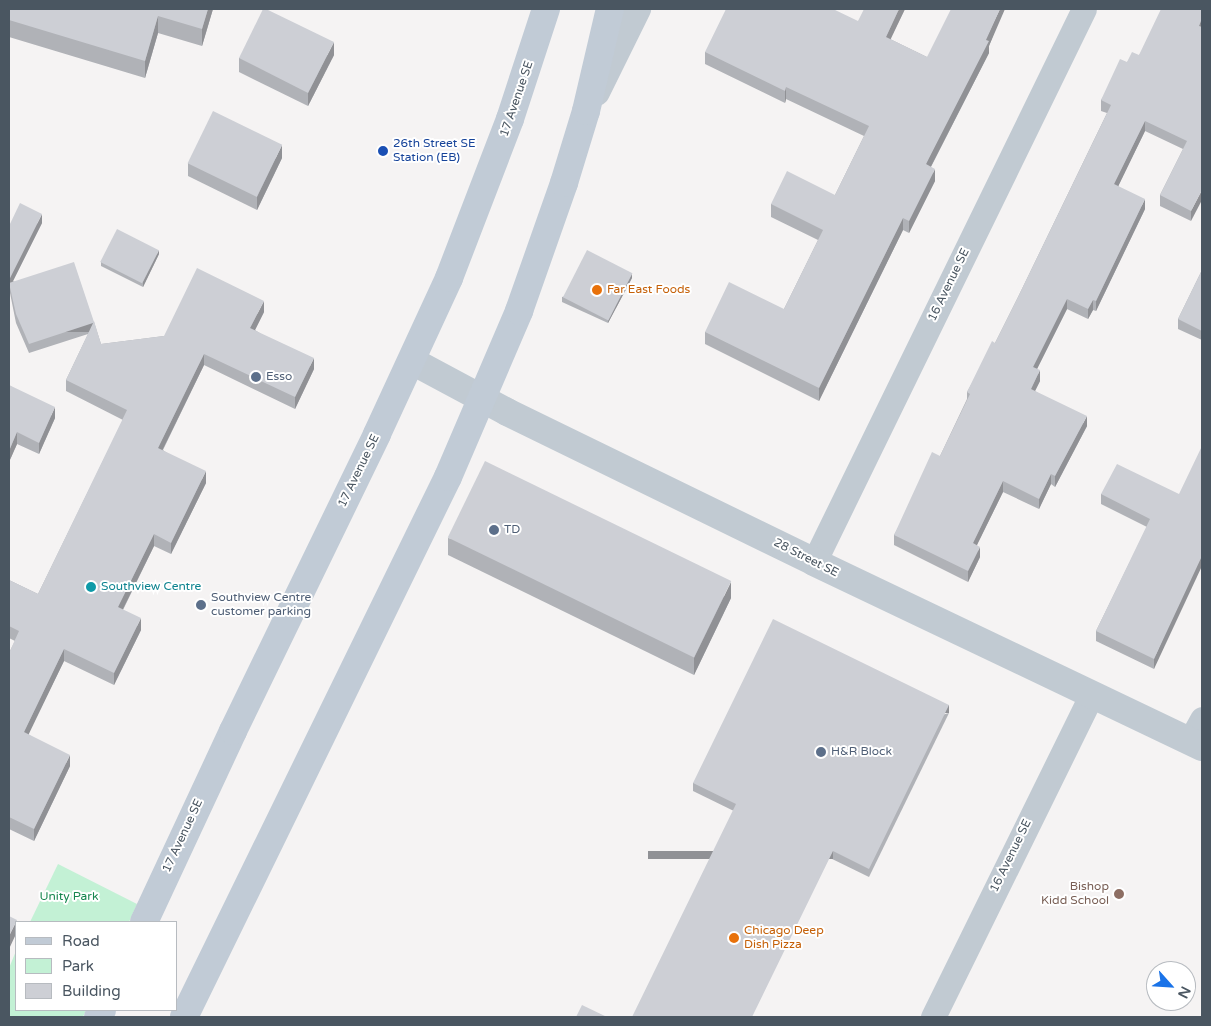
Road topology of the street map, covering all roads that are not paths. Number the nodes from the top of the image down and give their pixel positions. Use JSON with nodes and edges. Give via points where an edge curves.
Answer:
{"nodes":[{"id":1,"x":546,"y":9,"type":"edge"},
{"id":2,"x":610,"y":9,"type":"edge"},
{"id":3,"x":637,"y":9,"type":"edge"},
{"id":4,"x":1084,"y":9,"type":"edge"},
{"id":5,"x":586,"y":111,"type":"junction"},
{"id":6,"x":412,"y":361,"type":"junction"},
{"id":7,"x":481,"y":398,"type":"junction"},
{"id":8,"x":814,"y":562,"type":"junction"},
{"id":9,"x":1091,"y":696,"type":"junction"},
{"id":10,"x":1198,"y":736,"type":"edge"},
{"id":11,"x":144,"y":921,"type":"edge"},
{"id":12,"x":184,"y":1017,"type":"edge"},
{"id":13,"x":933,"y":1017,"type":"edge"}],
"edges":[{"from":1,"to":6,"type":"main road","name":"17 Avenue SE","via":[[481,198],[450,278]]},
{"from":2,"to":5,"type":"main road"},
{"from":3,"to":5,"type":"street"},
{"from":4,"to":8,"type":"street","name":"16 Avenue SE"},
{"from":5,"to":7,"type":"main road","via":[[544,244]]},
{"from":6,"to":7,"type":"street","name":"28 Street SE"},
{"from":6,"to":11,"type":"main road","name":"17 Avenue SE","via":[[229,738]]},
{"from":7,"to":8,"type":"street","name":"28 Street SE"},
{"from":7,"to":12,"type":"main road","via":[[448,477]]},
{"from":8,"to":9,"type":"street","name":"28 Street SE"},
{"from":9,"to":10,"type":"street","name":"28 Street SE"},
{"from":9,"to":13,"type":"street","name":"16 Avenue SE"}]}
